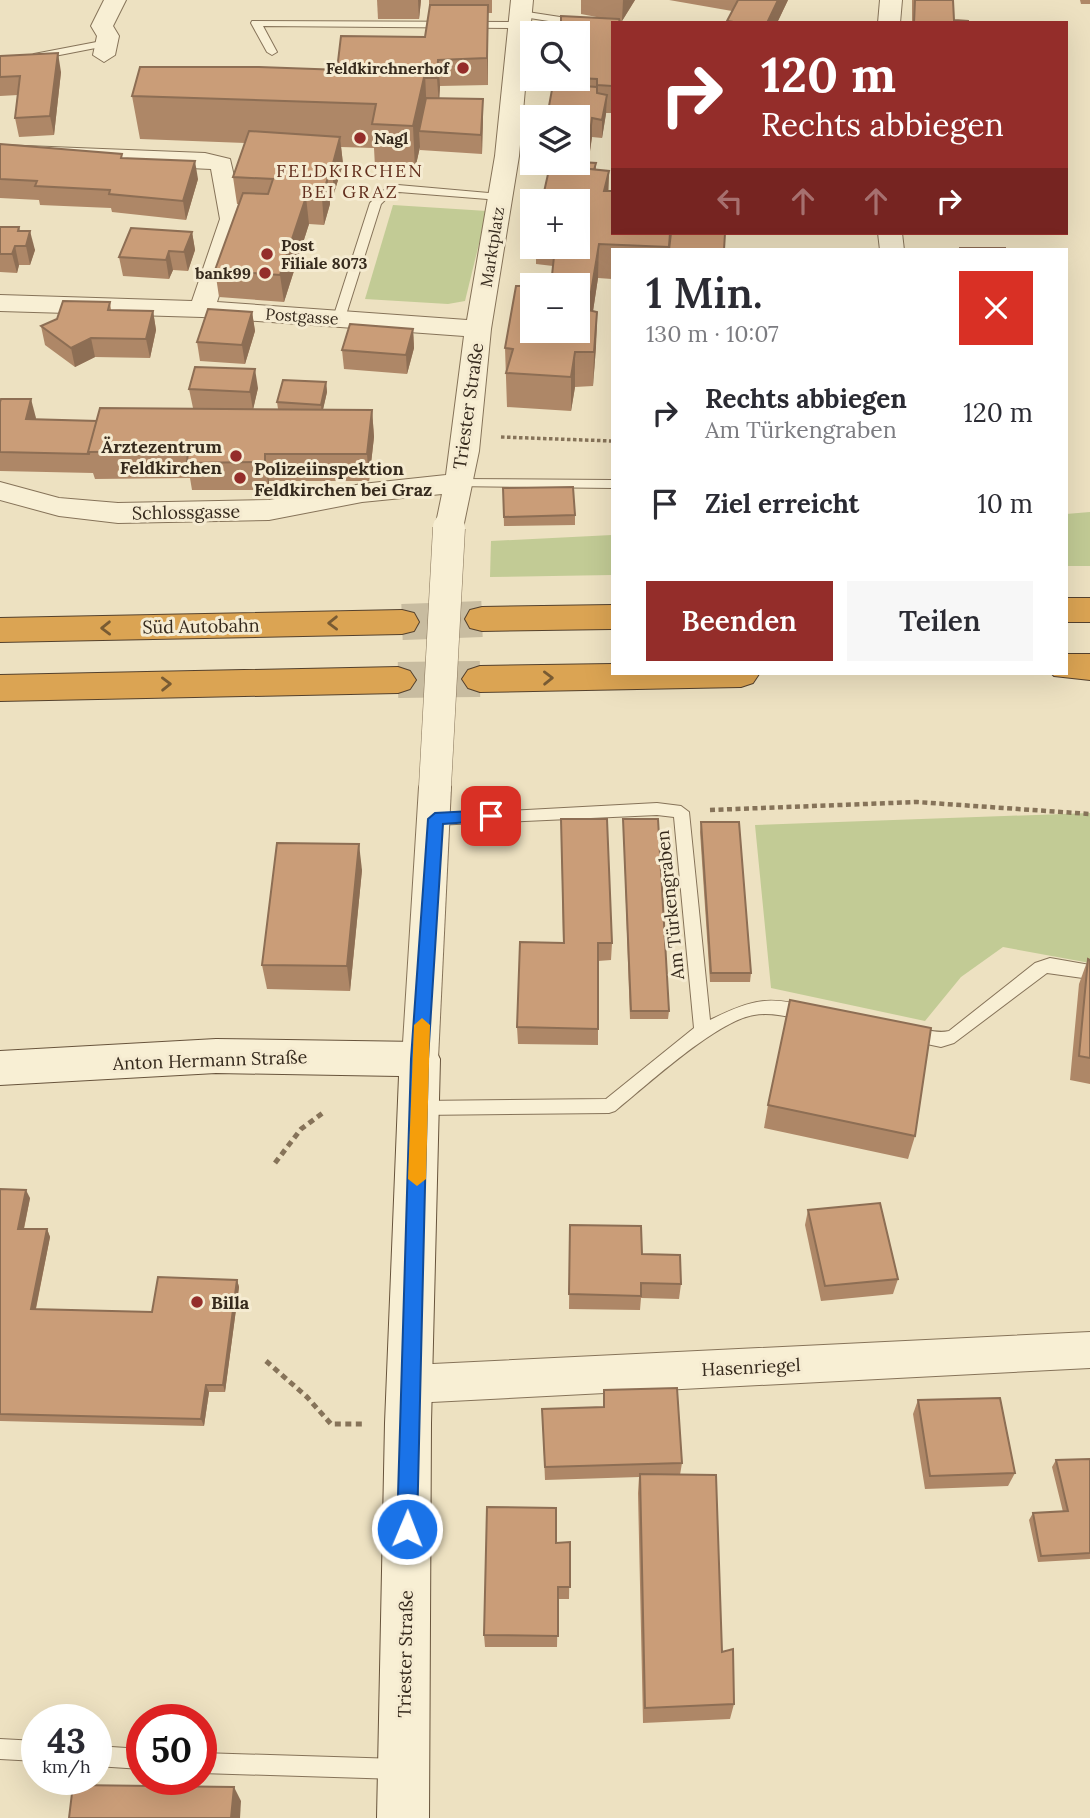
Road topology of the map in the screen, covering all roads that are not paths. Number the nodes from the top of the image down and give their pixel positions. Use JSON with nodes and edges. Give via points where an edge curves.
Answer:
{"nodes":[{"id":1,"x":115,"y":0,"type":"edge"},
{"id":2,"x":891,"y":0,"type":"edge"},
{"id":3,"x":521,"y":13,"type":"edge"},
{"id":4,"x":889,"y":21,"type":"edge"},
{"id":5,"x":611,"y":27,"type":"edge"},
{"id":6,"x":106,"y":49,"type":"joint"},
{"id":7,"x":272,"y":52,"type":"dead end"},
{"id":8,"x":28,"y":58,"type":"edge"},
{"id":9,"x":484,"y":109,"type":"edge"},
{"id":10,"x":512,"y":110,"type":"junction"},
{"id":11,"x":0,"y":152,"type":"edge"},
{"id":12,"x":500,"y":197,"type":"junction"},
{"id":13,"x":0,"y":303,"type":"edge"},
{"id":14,"x":202,"y":309,"type":"junction"},
{"id":15,"x":339,"y":318,"type":"junction"},
{"id":16,"x":478,"y":329,"type":"junction"},
{"id":17,"x":456,"y":483,"type":"junction"},
{"id":18,"x":611,"y":484,"type":"edge"},
{"id":19,"x":0,"y":491,"type":"edge"},
{"id":20,"x":1068,"y":610,"type":"edge"},
{"id":21,"x":1090,"y":610,"type":"edge"},
{"id":22,"x":611,"y":617,"type":"edge"},
{"id":23,"x":482,"y":619,"type":"tunnel mouth"},
{"id":24,"x":402,"y":622,"type":"tunnel mouth"},
{"id":25,"x":0,"y":630,"type":"edge"},
{"id":26,"x":1068,"y":667,"type":"edge"},
{"id":27,"x":1090,"y":667,"type":"edge"},
{"id":28,"x":689,"y":675,"type":"edge"},
{"id":29,"x":480,"y":679,"type":"tunnel mouth"},
{"id":30,"x":398,"y":680,"type":"tunnel mouth"},
{"id":31,"x":0,"y":688,"type":"edge"},
{"id":32,"x":435,"y":803,"type":"junction"},
{"id":33,"x":1090,"y":972,"type":"edge"},
{"id":34,"x":823,"y":1017,"type":"edge"},
{"id":35,"x":889,"y":1030,"type":"edge"},
{"id":36,"x":704,"y":1031,"type":"junction"},
{"id":37,"x":420,"y":1059,"type":"junction"},
{"id":38,"x":0,"y":1068,"type":"edge"},
{"id":39,"x":419,"y":1108,"type":"junction"},
{"id":40,"x":1090,"y":1350,"type":"edge"},
{"id":41,"x":410,"y":1404,"type":"junction"},
{"id":42,"x":0,"y":1749,"type":"edge"},
{"id":43,"x":21,"y":1750,"type":"edge"},
{"id":44,"x":217,"y":1763,"type":"edge"},
{"id":45,"x":404,"y":1769,"type":"junction"},
{"id":46,"x":403,"y":1818,"type":"edge"}],
"edges":[{"from":1,"to":6,"type":"street","via":[[102,26],[108,36]]},
{"from":2,"to":4,"type":"street"},
{"from":3,"to":5,"type":"lane"},
{"from":3,"to":7,"type":"lane","via":[[256,23]]},
{"from":3,"to":10,"type":"street"},
{"from":6,"to":8,"type":"lane"},
{"from":9,"to":10,"type":"street"},
{"from":10,"to":12,"type":"street","name":"Marktplatz"},
{"from":11,"to":14,"type":"street","via":[[222,164],[232,219]]},
{"from":12,"to":15,"type":"lane","via":[[398,188],[386,193],[376,203]]},
{"from":12,"to":16,"type":"street","name":"Marktplatz"},
{"from":13,"to":14,"type":"street","name":"Postgasse"},
{"from":14,"to":15,"type":"street","name":"Postgasse"},
{"from":15,"to":16,"type":"street","name":"Postgasse"},
{"from":16,"to":17,"type":"street","name":"Triester Straße","via":[[467,435]]},
{"from":17,"to":18,"type":"lane"},
{"from":17,"to":19,"type":"street","name":"Schlossgasse","via":[[255,510],[118,513],[59,507]]},
{"from":17,"to":32,"type":"street","name":"Triester Straße","bridge":true,"via":[[449,528]]},
{"from":20,"to":21,"type":"highway"},
{"from":22,"to":23,"type":"highway"},
{"from":24,"to":25,"type":"highway","name":"Süd Autobahn","one_way":true},
{"from":26,"to":27,"type":"highway"},
{"from":29,"to":28,"type":"highway","one_way":true},
{"from":31,"to":30,"type":"highway","one_way":true},
{"from":32,"to":36,"type":"lane","name":"Am Türkengraben","via":[[681,812]]},
{"from":32,"to":37,"type":"street","name":"Triester Straße"},
{"from":33,"to":35,"type":"lane","via":[[1050,965],[1041,968],[964,1030],[941,1040]]},
{"from":34,"to":36,"type":"lane","via":[[758,1006]]},
{"from":36,"to":39,"type":"lane","via":[[609,1106]]},
{"from":37,"to":38,"type":"main road","name":"Anton Hermann Straße","via":[[216,1056]]},
{"from":37,"to":39,"type":"main road","name":"Triester Straße"},
{"from":39,"to":41,"type":"main road","name":"Triester Straße"},
{"from":40,"to":41,"type":"street","name":"Hasenriegel"},
{"from":41,"to":45,"type":"main road","name":"Triester Straße"},
{"from":42,"to":43,"type":"lane"},
{"from":44,"to":45,"type":"lane"},
{"from":45,"to":46,"type":"main road","name":"Triester Straße"}]}
